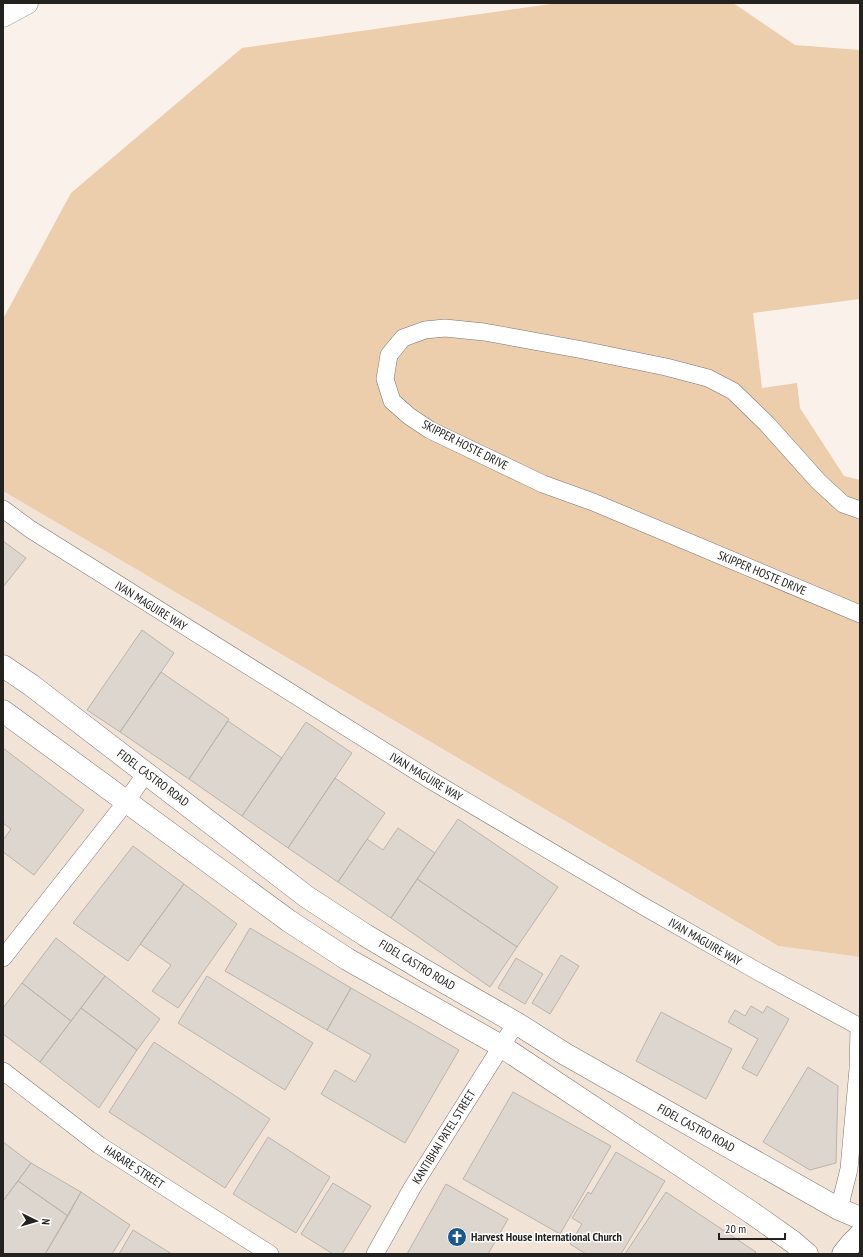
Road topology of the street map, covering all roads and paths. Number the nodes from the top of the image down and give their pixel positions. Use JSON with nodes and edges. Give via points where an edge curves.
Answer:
{"nodes":[{"id":1,"x":28,"y":3,"type":"edge"},
{"id":2,"x":3,"y":16,"type":"edge"},
{"id":3,"x":3,"y":509,"type":"edge"},
{"id":4,"x":860,"y":510,"type":"edge"},
{"id":5,"x":860,"y":614,"type":"edge"},
{"id":6,"x":3,"y":666,"type":"edge"},
{"id":7,"x":3,"y":711,"type":"edge"},
{"id":8,"x":146,"y":773,"type":"junction"},
{"id":9,"x":126,"y":802,"type":"junction"},
{"id":10,"x":3,"y":958,"type":"edge"},
{"id":11,"x":516,"y":1023,"type":"junction"},
{"id":12,"x":860,"y":1027,"type":"edge"},
{"id":13,"x":501,"y":1046,"type":"junction"},
{"id":14,"x":3,"y":1071,"type":"edge"},
{"id":15,"x":839,"y":1209,"type":"junction"},
{"id":16,"x":860,"y":1218,"type":"edge"},
{"id":17,"x":860,"y":1235,"type":"edge"},
{"id":18,"x":270,"y":1254,"type":"edge"},
{"id":19,"x":375,"y":1254,"type":"edge"},
{"id":20,"x":807,"y":1254,"type":"edge"},
{"id":21,"x":843,"y":1254,"type":"edge"}],
"edges":[{"from":1,"to":2,"type":"main road"},
{"from":3,"to":12,"type":"street","name":"IVAN MAGUIRE WAY","via":[[62,550],[432,781],[643,906]]},
{"from":4,"to":5,"type":"street","name":"SKIPPER HOSTE DRIVE","via":[[843,504],[733,391],[708,378],[583,350],[484,332],[445,328],[425,330],[403,338],[389,354],[385,379],[392,401],[430,430],[543,484],[593,502]]},
{"from":6,"to":8,"type":"main road","name":"FIDEL CASTRO ROAD"},
{"from":7,"to":9,"type":"main road"},
{"from":8,"to":9,"type":"street"},
{"from":8,"to":11,"type":"main road","name":"FIDEL CASTRO ROAD","via":[[307,897],[390,950]]},
{"from":9,"to":10,"type":"street"},
{"from":9,"to":13,"type":"main road","via":[[289,921],[347,959]]},
{"from":11,"to":13,"type":"street","name":"KANTIBHAI PATEL STREET"},
{"from":11,"to":15,"type":"main road","name":"FIDEL CASTRO ROAD","via":[[565,1054]]},
{"from":12,"to":15,"type":"street","via":[[849,1169]]},
{"from":13,"to":19,"type":"street","name":"KANTIBHAI PATEL STREET","via":[[412,1188]]},
{"from":13,"to":20,"type":"main road","via":[[745,1208]]},
{"from":14,"to":18,"type":"street","name":"HARARE STREET","via":[[99,1145]]},
{"from":15,"to":16,"type":"main road","name":"FIDEL CASTRO ROAD"},
{"from":17,"to":21,"type":"main road"}]}
